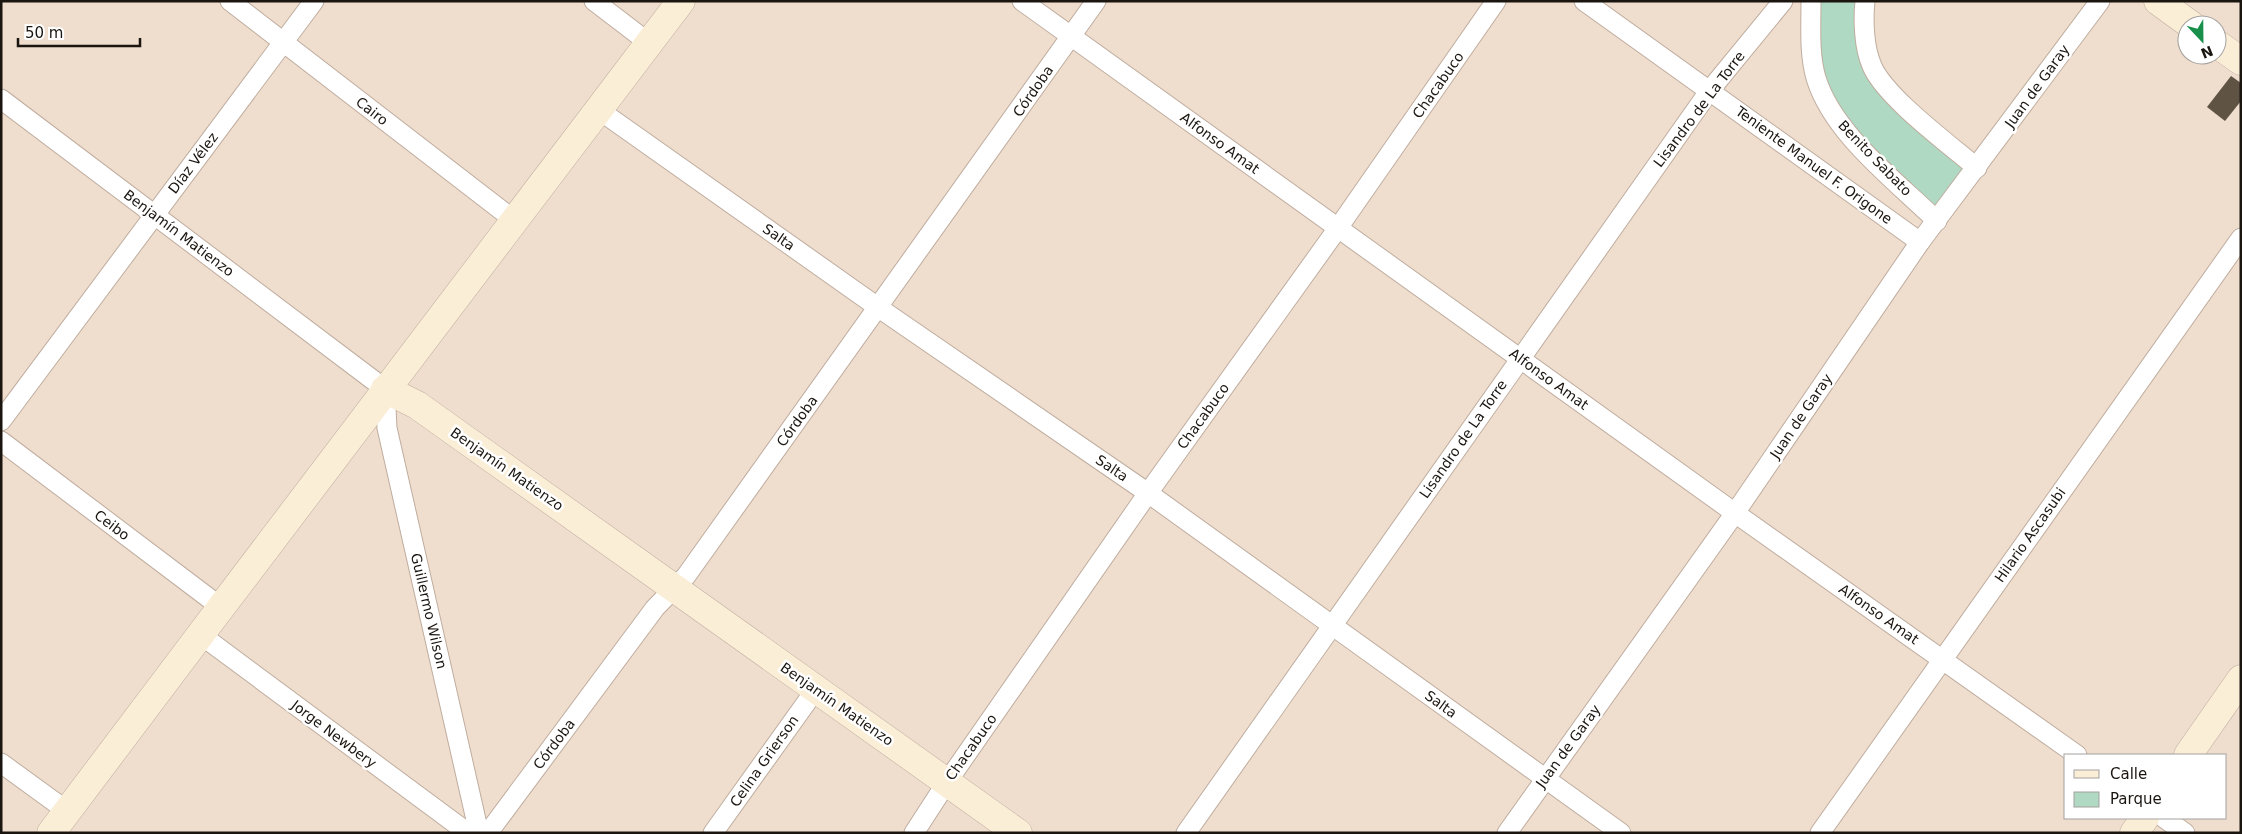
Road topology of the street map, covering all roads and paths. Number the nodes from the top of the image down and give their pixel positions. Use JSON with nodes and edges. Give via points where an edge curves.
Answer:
{"nodes":[{"id":1,"x":230,"y":1,"type":"edge"},
{"id":2,"x":314,"y":1,"type":"edge"},
{"id":3,"x":594,"y":1,"type":"edge"},
{"id":4,"x":681,"y":1,"type":"edge"},
{"id":5,"x":1022,"y":1,"type":"edge"},
{"id":6,"x":1096,"y":1,"type":"edge"},
{"id":7,"x":1496,"y":1,"type":"edge"},
{"id":8,"x":1584,"y":1,"type":"edge"},
{"id":9,"x":1783,"y":1,"type":"edge"},
{"id":10,"x":1811,"y":1,"type":"edge"},
{"id":11,"x":1865,"y":1,"type":"edge"},
{"id":12,"x":2100,"y":1,"type":"edge"},
{"id":13,"x":2158,"y":1,"type":"edge"},
{"id":14,"x":2177,"y":15,"type":"edge"},
{"id":15,"x":1072,"y":37,"type":"junction"},
{"id":16,"x":283,"y":42,"type":"junction"},
{"id":17,"x":649,"y":43,"type":"junction"},
{"id":18,"x":2227,"y":51,"type":"edge"},
{"id":19,"x":2241,"y":61,"type":"edge"},
{"id":20,"x":1710,"y":90,"type":"junction"},
{"id":21,"x":1,"y":100,"type":"edge"},
{"id":22,"x":599,"y":110,"type":"junction"},
{"id":23,"x":1977,"y":168,"type":"junction"},
{"id":24,"x":154,"y":215,"type":"junction"},
{"id":25,"x":514,"y":220,"type":"junction"},
{"id":26,"x":1937,"y":221,"type":"junction"},
{"id":27,"x":1338,"y":228,"type":"junction"},
{"id":28,"x":2241,"y":238,"type":"edge"},
{"id":29,"x":1920,"y":242,"type":"junction"},
{"id":30,"x":879,"y":308,"type":"junction"},
{"id":31,"x":1519,"y":358,"type":"junction"},
{"id":32,"x":385,"y":389,"type":"junction"},
{"id":33,"x":1,"y":421,"type":"edge"},
{"id":34,"x":1,"y":441,"type":"edge"},
{"id":35,"x":1148,"y":493,"type":"junction"},
{"id":36,"x":1734,"y":513,"type":"junction"},
{"id":37,"x":675,"y":588,"type":"junction"},
{"id":38,"x":222,"y":608,"type":"junction"},
{"id":39,"x":1333,"y":626,"type":"junction"},
{"id":40,"x":201,"y":635,"type":"junction"},
{"id":41,"x":1943,"y":658,"type":"junction"},
{"id":42,"x":2241,"y":679,"type":"edge"},
{"id":43,"x":816,"y":689,"type":"junction"},
{"id":44,"x":2076,"y":754,"type":"edge"},
{"id":45,"x":2189,"y":754,"type":"edge"},
{"id":46,"x":1,"y":763,"type":"edge"},
{"id":47,"x":1545,"y":778,"type":"junction"},
{"id":48,"x":947,"y":782,"type":"junction"},
{"id":49,"x":60,"y":825,"type":"edge"},
{"id":50,"x":2147,"y":825,"type":"edge"},
{"id":51,"x":468,"y":833,"type":"edge"},
{"id":52,"x":479,"y":833,"type":"edge"},
{"id":53,"x":488,"y":833,"type":"edge"},
{"id":54,"x":713,"y":833,"type":"edge"},
{"id":55,"x":914,"y":833,"type":"edge"},
{"id":56,"x":1018,"y":833,"type":"edge"},
{"id":57,"x":1186,"y":833,"type":"edge"},
{"id":58,"x":1507,"y":833,"type":"edge"},
{"id":59,"x":1621,"y":833,"type":"edge"},
{"id":60,"x":1820,"y":833,"type":"edge"},
{"id":61,"x":2185,"y":833,"type":"edge"}],
"edges":[{"from":1,"to":16,"type":"street","name":"Cairo"},
{"from":2,"to":16,"type":"street","name":"Díaz Vélez"},
{"from":3,"to":17,"type":"street"},
{"from":4,"to":17,"type":"main road"},
{"from":5,"to":15,"type":"street","name":"Alfonso Amat"},
{"from":6,"to":15,"type":"street","name":"Córdoba"},
{"from":7,"to":27,"type":"street","name":"Chacabuco"},
{"from":8,"to":20,"type":"street","name":"Teniente Manuel F. Origone"},
{"from":9,"to":20,"type":"street","name":"Lisandro de La Torre"},
{"from":10,"to":26,"type":"street","name":"Benito Sabato","via":[[1816,77],[1834,116],[1860,147]]},
{"from":11,"to":23,"type":"street","via":[[1867,48],[1872,66],[1887,90]]},
{"from":12,"to":23,"type":"street","name":"Juan de Garay"},
{"from":13,"to":14,"type":"main road"},
{"from":15,"to":27,"type":"street","name":"Alfonso Amat"},
{"from":15,"to":30,"type":"street","name":"Córdoba"},
{"from":16,"to":24,"type":"street","name":"Díaz Vélez"},
{"from":16,"to":25,"type":"street","name":"Cairo"},
{"from":17,"to":22,"type":"main road"},
{"from":18,"to":19,"type":"main road"},
{"from":20,"to":29,"type":"street","name":"Teniente Manuel F. Origone"},
{"from":20,"to":31,"type":"street","name":"Lisandro de La Torre"},
{"from":21,"to":24,"type":"street","name":"Benjamín Matienzo"},
{"from":22,"to":25,"type":"main road"},
{"from":22,"to":30,"type":"street","name":"Salta"},
{"from":23,"to":26,"type":"street","name":"Juan de Garay"},
{"from":24,"to":32,"type":"street","name":"Benjamín Matienzo"},
{"from":24,"to":33,"type":"street","name":"Díaz Vélez"},
{"from":25,"to":32,"type":"main road"},
{"from":26,"to":29,"type":"street","name":"Juan de Garay"},
{"from":27,"to":31,"type":"street","name":"Alfonso Amat"},
{"from":27,"to":35,"type":"street","name":"Chacabuco"},
{"from":28,"to":41,"type":"street","name":"Hilario Ascasubi"},
{"from":29,"to":36,"type":"street","name":"Juan de Garay"},
{"from":30,"to":35,"type":"street","name":"Salta"},
{"from":30,"to":37,"type":"street","name":"Córdoba"},
{"from":31,"to":36,"type":"street","name":"Alfonso Amat"},
{"from":31,"to":39,"type":"street","name":"Lisandro de La Torre"},
{"from":32,"to":37,"type":"main road","name":"Benjamín Matienzo","via":[[417,405]]},
{"from":32,"to":38,"type":"main road"},
{"from":32,"to":52,"type":"street","name":"Guillermo Wilson","via":[[387,428]]},
{"from":34,"to":38,"type":"street","name":"Ceibo"},
{"from":35,"to":39,"type":"street","name":"Salta"},
{"from":35,"to":48,"type":"street","name":"Chacabuco"},
{"from":36,"to":41,"type":"street","name":"Alfonso Amat"},
{"from":36,"to":47,"type":"street","name":"Juan de Garay"},
{"from":37,"to":43,"type":"main road","name":"Benjamín Matienzo"},
{"from":37,"to":53,"type":"street","name":"Córdoba","via":[[655,608]]},
{"from":38,"to":40,"type":"main road"},
{"from":39,"to":47,"type":"street","name":"Salta"},
{"from":39,"to":57,"type":"street","name":"Lisandro de La Torre"},
{"from":40,"to":49,"type":"main road"},
{"from":40,"to":51,"type":"street","name":"Jorge Newbery"},
{"from":41,"to":44,"type":"street","name":"Alfonso Amat"},
{"from":41,"to":60,"type":"street","name":"Hilario Ascasubi"},
{"from":42,"to":45,"type":"main road"},
{"from":43,"to":48,"type":"main road","name":"Benjamín Matienzo"},
{"from":43,"to":54,"type":"street","name":"Celina Grierson"},
{"from":46,"to":49,"type":"street"},
{"from":47,"to":58,"type":"street","name":"Juan de Garay"},
{"from":47,"to":59,"type":"street","name":"Salta"},
{"from":48,"to":55,"type":"street","name":"Chacabuco"},
{"from":48,"to":56,"type":"main road","name":"Benjamín Matienzo"},
{"from":50,"to":61,"type":"street"}]}
